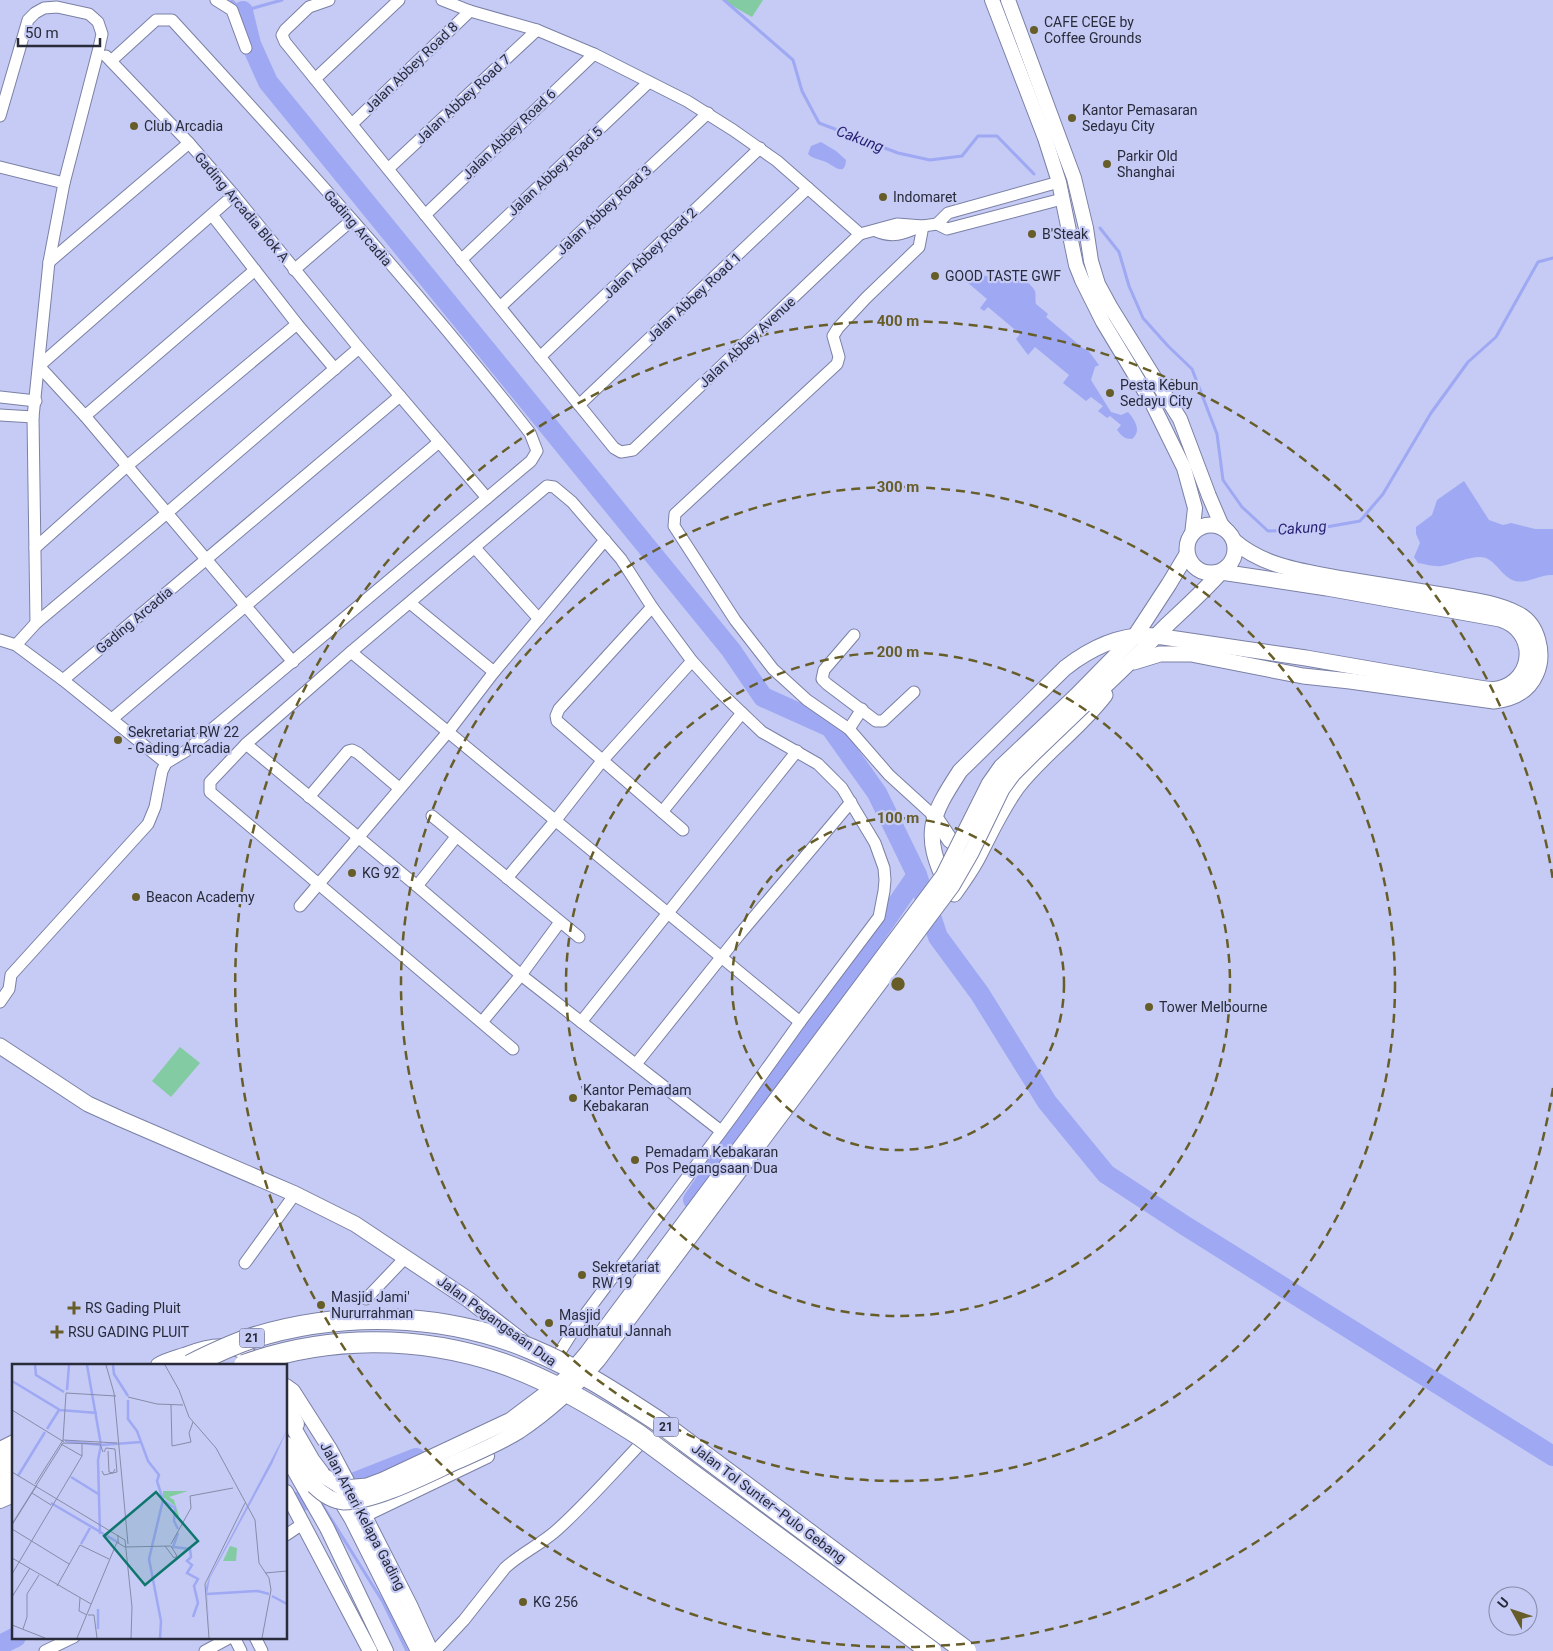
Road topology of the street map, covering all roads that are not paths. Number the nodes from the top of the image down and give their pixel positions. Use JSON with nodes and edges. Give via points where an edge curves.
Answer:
{"nodes":[{"id":1,"x":216,"y":0,"type":"edge"},
{"id":2,"x":329,"y":0,"type":"edge"},
{"id":3,"x":399,"y":0,"type":"edge"},
{"id":4,"x":442,"y":0,"type":"edge"},
{"id":5,"x":992,"y":0,"type":"edge"},
{"id":6,"x":1008,"y":0,"type":"edge"},
{"id":7,"x":470,"y":11,"type":"junction"},
{"id":8,"x":537,"y":30,"type":"junction"},
{"id":9,"x":99,"y":48,"type":"junction"},
{"id":10,"x":246,"y":48,"type":"dead end"},
{"id":11,"x":594,"y":54,"type":"junction"},
{"id":12,"x":111,"y":61,"type":"junction"},
{"id":13,"x":315,"y":79,"type":"junction"},
{"id":14,"x":649,"y":82,"type":"junction"},
{"id":15,"x":708,"y":113,"type":"junction"},
{"id":16,"x":0,"y":116,"type":"edge"},
{"id":17,"x":352,"y":124,"type":"junction"},
{"id":18,"x":188,"y":143,"type":"junction"},
{"id":19,"x":760,"y":148,"type":"junction"},
{"id":20,"x":0,"y":167,"type":"edge"},
{"id":21,"x":388,"y":169,"type":"junction"},
{"id":22,"x":1074,"y":178,"type":"junction"},
{"id":23,"x":1059,"y":182,"type":"junction"},
{"id":24,"x":64,"y":183,"type":"junction"},
{"id":25,"x":808,"y":188,"type":"junction"},
{"id":26,"x":234,"y":195,"type":"junction"},
{"id":27,"x":1078,"y":195,"type":"junction"},
{"id":28,"x":1062,"y":199,"type":"junction"},
{"id":29,"x":212,"y":215,"type":"junction"},
{"id":30,"x":425,"y":215,"type":"junction"},
{"id":31,"x":352,"y":220,"type":"junction"},
{"id":32,"x":937,"y":224,"type":"junction"},
{"id":33,"x":923,"y":226,"type":"junction"},
{"id":34,"x":860,"y":234,"type":"junction"},
{"id":35,"x":461,"y":260,"type":"junction"},
{"id":36,"x":50,"y":262,"type":"junction"},
{"id":37,"x":256,"y":270,"type":"junction"},
{"id":38,"x":294,"y":270,"type":"junction"},
{"id":39,"x":500,"y":307,"type":"junction"},
{"id":40,"x":297,"y":324,"type":"junction"},
{"id":41,"x":359,"y":348,"type":"junction"},
{"id":42,"x":540,"y":357,"type":"junction"},
{"id":43,"x":39,"y":366,"type":"junction"},
{"id":44,"x":335,"y":369,"type":"junction"},
{"id":45,"x":400,"y":396,"type":"junction"},
{"id":46,"x":0,"y":397,"type":"edge"},
{"id":47,"x":36,"y":400,"type":"junction"},
{"id":48,"x":579,"y":405,"type":"junction"},
{"id":49,"x":0,"y":415,"type":"edge"},
{"id":50,"x":86,"y":416,"type":"junction"},
{"id":51,"x":33,"y":417,"type":"junction"},
{"id":52,"x":439,"y":442,"type":"junction"},
{"id":53,"x":127,"y":466,"type":"junction"},
{"id":54,"x":486,"y":498,"type":"junction"},
{"id":55,"x":167,"y":513,"type":"junction"},
{"id":56,"x":1192,"y":534,"type":"junction"},
{"id":57,"x":1230,"y":536,"type":"junction"},
{"id":58,"x":605,"y":540,"type":"junction"},
{"id":59,"x":35,"y":548,"type":"junction"},
{"id":60,"x":475,"y":548,"type":"junction"},
{"id":61,"x":1187,"y":554,"type":"junction"},
{"id":62,"x":206,"y":559,"type":"junction"},
{"id":63,"x":1220,"y":572,"type":"junction"},
{"id":64,"x":410,"y":602,"type":"junction"},
{"id":65,"x":246,"y":606,"type":"junction"},
{"id":66,"x":652,"y":606,"type":"junction"},
{"id":67,"x":539,"y":619,"type":"junction"},
{"id":68,"x":36,"y":623,"type":"junction"},
{"id":69,"x":854,"y":636,"type":"dead end"},
{"id":70,"x":1135,"y":636,"type":"junction"},
{"id":71,"x":1156,"y":636,"type":"junction"},
{"id":72,"x":0,"y":640,"type":"edge"},
{"id":73,"x":16,"y":645,"type":"junction"},
{"id":74,"x":351,"y":652,"type":"junction"},
{"id":75,"x":1310,"y":659,"type":"junction"},
{"id":76,"x":692,"y":661,"type":"junction"},
{"id":77,"x":293,"y":662,"type":"junction"},
{"id":78,"x":1129,"y":664,"type":"junction"},
{"id":79,"x":494,"y":672,"type":"junction"},
{"id":80,"x":1307,"y":676,"type":"junction"},
{"id":81,"x":1114,"y":678,"type":"junction"},
{"id":82,"x":63,"y":680,"type":"junction"},
{"id":83,"x":914,"y":692,"type":"dead end"},
{"id":84,"x":1079,"y":701,"type":"junction"},
{"id":85,"x":862,"y":709,"type":"junction"},
{"id":86,"x":742,"y":713,"type":"junction"},
{"id":87,"x":112,"y":719,"type":"junction"},
{"id":88,"x":849,"y":729,"type":"junction"},
{"id":89,"x":448,"y":732,"type":"junction"},
{"id":90,"x":246,"y":744,"type":"junction"},
{"id":91,"x":797,"y":751,"type":"junction"},
{"id":92,"x":602,"y":761,"type":"junction"},
{"id":93,"x":166,"y":764,"type":"junction"},
{"id":94,"x":399,"y":788,"type":"junction"},
{"id":95,"x":309,"y":797,"type":"junction"},
{"id":96,"x":851,"y":802,"type":"junction"},
{"id":97,"x":662,"y":812,"type":"junction"},
{"id":98,"x":432,"y":816,"type":"dead end"},
{"id":99,"x":934,"y":816,"type":"junction"},
{"id":100,"x":556,"y":821,"type":"junction"},
{"id":101,"x":683,"y":830,"type":"dead end"},
{"id":102,"x":358,"y":837,"type":"junction"},
{"id":103,"x":456,"y":837,"type":"junction"},
{"id":104,"x":984,"y":846,"type":"junction"},
{"id":105,"x":508,"y":878,"type":"junction"},
{"id":106,"x":318,"y":884,"type":"junction"},
{"id":107,"x":417,"y":886,"type":"junction"},
{"id":108,"x":952,"y":897,"type":"junction"},
{"id":109,"x":300,"y":906,"type":"dead end"},
{"id":110,"x":667,"y":913,"type":"junction"},
{"id":111,"x":560,"y":922,"type":"junction"},
{"id":112,"x":579,"y":937,"type":"dead end"},
{"id":113,"x":722,"y":958,"type":"junction"},
{"id":114,"x":521,"y":975,"type":"junction"},
{"id":115,"x":6,"y":976,"type":"edge"},
{"id":116,"x":0,"y":1002,"type":"edge"},
{"id":117,"x":482,"y":1022,"type":"junction"},
{"id":118,"x":581,"y":1022,"type":"junction"},
{"id":119,"x":800,"y":1022,"type":"junction"},
{"id":120,"x":0,"y":1046,"type":"edge"},
{"id":121,"x":513,"y":1049,"type":"dead end"},
{"id":122,"x":636,"y":1064,"type":"junction"},
{"id":123,"x":722,"y":1130,"type":"junction"},
{"id":124,"x":295,"y":1194,"type":"junction"},
{"id":125,"x":405,"y":1258,"type":"junction"},
{"id":126,"x":246,"y":1263,"type":"dead end"},
{"id":127,"x":366,"y":1299,"type":"dead end"},
{"id":128,"x":252,"y":1363,"type":"edge"},
{"id":129,"x":161,"y":1364,"type":"edge"},
{"id":130,"x":192,"y":1364,"type":"edge"},
{"id":131,"x":192,"y":1364,"type":"edge"},
{"id":132,"x":559,"y":1366,"type":"junction"},
{"id":133,"x":587,"y":1384,"type":"junction"},
{"id":134,"x":288,"y":1387,"type":"edge"},
{"id":135,"x":288,"y":1406,"type":"edge"},
{"id":136,"x":288,"y":1418,"type":"edge"},
{"id":137,"x":653,"y":1430,"type":"junction"},
{"id":138,"x":12,"y":1443,"type":"edge"},
{"id":139,"x":288,"y":1447,"type":"edge"},
{"id":140,"x":0,"y":1449,"type":"edge"},
{"id":141,"x":12,"y":1458,"type":"edge"},
{"id":142,"x":288,"y":1460,"type":"edge"},
{"id":143,"x":0,"y":1464,"type":"edge"},
{"id":144,"x":12,"y":1481,"type":"edge"},
{"id":145,"x":0,"y":1487,"type":"edge"},
{"id":146,"x":288,"y":1494,"type":"edge"},
{"id":147,"x":12,"y":1496,"type":"edge"},
{"id":148,"x":0,"y":1501,"type":"edge"},
{"id":149,"x":359,"y":1515,"type":"junction"},
{"id":150,"x":302,"y":1520,"type":"junction"},
{"id":151,"x":288,"y":1532,"type":"edge"},
{"id":152,"x":72,"y":1638,"type":"edge"},
{"id":153,"x":231,"y":1638,"type":"edge"},
{"id":154,"x":234,"y":1638,"type":"edge"},
{"id":155,"x":256,"y":1638,"type":"edge"},
{"id":156,"x":45,"y":1651,"type":"edge"},
{"id":157,"x":205,"y":1651,"type":"edge"},
{"id":158,"x":241,"y":1651,"type":"edge"},
{"id":159,"x":262,"y":1651,"type":"edge"},
{"id":160,"x":370,"y":1651,"type":"edge"},
{"id":161,"x":386,"y":1651,"type":"edge"},
{"id":162,"x":418,"y":1651,"type":"edge"},
{"id":163,"x":431,"y":1651,"type":"edge"},
{"id":164,"x":435,"y":1651,"type":"edge"},
{"id":165,"x":931,"y":1651,"type":"edge"},
{"id":166,"x":962,"y":1651,"type":"edge"},
{"id":167,"x":966,"y":1651,"type":"edge"}],
"edges":[{"from":1,"to":10,"type":"street","via":[[232,10]]},
{"from":2,"to":13,"type":"street","via":[[309,7],[282,35]]},
{"from":3,"to":13,"type":"street"},
{"from":4,"to":7,"type":"street"},
{"from":5,"to":23,"type":"street"},
{"from":6,"to":22,"type":"street"},
{"from":7,"to":8,"type":"street"},
{"from":7,"to":17,"type":"street","name":"Jalan Abbey Road 8"},
{"from":8,"to":11,"type":"street"},
{"from":8,"to":21,"type":"street","name":"Jalan Abbey Road 7"},
{"from":9,"to":12,"type":"street","name":"Gading Arcadia Blok A"},
{"from":9,"to":16,"type":"street","via":[[102,34],[98,22],[89,14],[57,7],[35,13],[28,20]]},
{"from":9,"to":24,"type":"street"},
{"from":11,"to":14,"type":"street"},
{"from":11,"to":30,"type":"street","name":"Jalan Abbey Road 6"},
{"from":12,"to":18,"type":"street","name":"Gading Arcadia Blok A"},
{"from":12,"to":31,"type":"street","name":"Gading Arcadia","via":[[156,20],[172,20]]},
{"from":13,"to":17,"type":"street"},
{"from":14,"to":15,"type":"street"},
{"from":14,"to":35,"type":"street","name":"Jalan Abbey Road 5"},
{"from":15,"to":19,"type":"street"},
{"from":15,"to":39,"type":"street","name":"Jalan Abbey Road 3"},
{"from":17,"to":21,"type":"street"},
{"from":18,"to":26,"type":"street","name":"Gading Arcadia Blok A"},
{"from":18,"to":36,"type":"street"},
{"from":19,"to":25,"type":"street"},
{"from":19,"to":42,"type":"street","name":"Jalan Abbey Road 2"},
{"from":20,"to":24,"type":"street"},
{"from":21,"to":30,"type":"street"},
{"from":22,"to":23,"type":"street"},
{"from":22,"to":27,"type":"street"},
{"from":23,"to":28,"type":"street"},
{"from":23,"to":32,"type":"street","via":[[948,213]]},
{"from":24,"to":36,"type":"street"},
{"from":25,"to":34,"type":"street"},
{"from":25,"to":48,"type":"street","name":"Jalan Abbey Road 1"},
{"from":26,"to":29,"type":"street"},
{"from":26,"to":38,"type":"street","name":"Gading Arcadia Blok A"},
{"from":27,"to":28,"type":"street"},
{"from":27,"to":57,"type":"street","via":[[1098,284],[1180,419],[1207,490]]},
{"from":28,"to":32,"type":"street","via":[[948,229]]},
{"from":28,"to":56,"type":"street","via":[[1082,280],[1153,405],[1184,468],[1195,508]]},
{"from":29,"to":37,"type":"street"},
{"from":29,"to":43,"type":"street"},
{"from":30,"to":35,"type":"street"},
{"from":31,"to":38,"type":"street"},
{"from":31,"to":54,"type":"street","name":"Gading Arcadia","via":[[492,385],[535,443],[537,451],[531,461]]},
{"from":32,"to":33,"type":"street"},
{"from":33,"to":34,"type":"street","via":[[896,224]]},
{"from":33,"to":88,"type":"street","via":[[919,247],[866,298],[833,336],[839,357],[837,364],[675,514],[674,526],[735,620],[773,669],[807,700]]},
{"from":34,"to":48,"type":"street","name":"Jalan Abbey Avenue","via":[[633,450],[621,452],[614,448]]},
{"from":35,"to":39,"type":"street"},
{"from":36,"to":43,"type":"street"},
{"from":37,"to":40,"type":"street"},
{"from":37,"to":50,"type":"street"},
{"from":38,"to":41,"type":"street","name":"Gading Arcadia Blok A"},
{"from":39,"to":42,"type":"street"},
{"from":40,"to":44,"type":"street"},
{"from":40,"to":53,"type":"street"},
{"from":41,"to":44,"type":"street"},
{"from":41,"to":45,"type":"street"},
{"from":42,"to":48,"type":"street"},
{"from":43,"to":47,"type":"street"},
{"from":43,"to":50,"type":"street"},
{"from":44,"to":55,"type":"street"},
{"from":45,"to":52,"type":"street"},
{"from":45,"to":62,"type":"street","name":"Gading Arcadia"},
{"from":46,"to":47,"type":"street"},
{"from":47,"to":51,"type":"street"},
{"from":49,"to":51,"type":"street"},
{"from":50,"to":53,"type":"street"},
{"from":51,"to":59,"type":"street"},
{"from":52,"to":54,"type":"street"},
{"from":52,"to":65,"type":"street"},
{"from":53,"to":55,"type":"street"},
{"from":53,"to":59,"type":"street"},
{"from":54,"to":77,"type":"street","name":"Gading Arcadia"},
{"from":55,"to":62,"type":"street"},
{"from":55,"to":68,"type":"street"},
{"from":56,"to":57,"type":"main road","via":[[1209,525],[1222,528]]},
{"from":56,"to":61,"type":"main road"},
{"from":57,"to":63,"type":"main road","via":[[1234,558]]},
{"from":57,"to":80,"type":"main road","via":[[1254,556],[1284,568],[1500,606],[1523,617],[1540,645],[1540,662],[1530,684],[1520,694],[1500,701]]},
{"from":58,"to":60,"type":"street","via":[[572,502],[554,487],[547,486]]},
{"from":58,"to":66,"type":"street"},
{"from":58,"to":67,"type":"street"},
{"from":59,"to":68,"type":"street"},
{"from":60,"to":64,"type":"street"},
{"from":60,"to":67,"type":"street"},
{"from":61,"to":63,"type":"main road","via":[[1199,571]]},
{"from":61,"to":70,"type":"main road"},
{"from":62,"to":65,"type":"street"},
{"from":62,"to":82,"type":"street","name":"Gading Arcadia"},
{"from":63,"to":71,"type":"main road"},
{"from":63,"to":75,"type":"main road","via":[[1500,619],[1520,630],[1527,647],[1526,667],[1521,676],[1497,690]]},
{"from":64,"to":74,"type":"street"},
{"from":64,"to":79,"type":"street"},
{"from":65,"to":77,"type":"street"},
{"from":65,"to":87,"type":"street"},
{"from":66,"to":76,"type":"street"},
{"from":66,"to":92,"type":"street","via":[[556,716],[557,721]]},
{"from":67,"to":79,"type":"street"},
{"from":68,"to":73,"type":"street"},
{"from":69,"to":85,"type":"street","via":[[824,670],[822,679]]},
{"from":70,"to":71,"type":"main road"},
{"from":70,"to":84,"type":"main road"},
{"from":70,"to":99,"type":"main road","via":[[1098,646],[1066,668],[960,771]]},
{"from":71,"to":75,"type":"main road"},
{"from":71,"to":78,"type":"main road"},
{"from":72,"to":73,"type":"street"},
{"from":73,"to":82,"type":"street"},
{"from":74,"to":89,"type":"street"},
{"from":74,"to":90,"type":"street"},
{"from":75,"to":80,"type":"main road"},
{"from":76,"to":86,"type":"street"},
{"from":76,"to":92,"type":"street"},
{"from":77,"to":93,"type":"street","name":"Gading Arcadia"},
{"from":78,"to":80,"type":"main road","via":[[1150,656],[1180,653]]},
{"from":78,"to":81,"type":"main road"},
{"from":79,"to":89,"type":"street"},
{"from":81,"to":84,"type":"main road"},
{"from":81,"to":104,"type":"main road","via":[[1091,713],[1045,757],[1005,804]]},
{"from":82,"to":87,"type":"street"},
{"from":83,"to":85,"type":"street","via":[[883,721],[876,721]]},
{"from":84,"to":136,"type":"main road","bridge":true,"via":[[1001,767],[942,876],[588,1353],[564,1380],[511,1420],[367,1486],[338,1486],[324,1476]]},
{"from":84,"to":139,"type":"main road","bridge":true,"via":[[1013,774],[952,886],[575,1387],[512,1435],[365,1500],[341,1502],[320,1492]]},
{"from":85,"to":88,"type":"street"},
{"from":86,"to":91,"type":"street","via":[[762,732]]},
{"from":86,"to":97,"type":"street"},
{"from":87,"to":93,"type":"street"},
{"from":88,"to":99,"type":"street","via":[[889,775]]},
{"from":89,"to":94,"type":"street"},
{"from":89,"to":100,"type":"street"},
{"from":90,"to":95,"type":"street"},
{"from":90,"to":106,"type":"street","via":[[210,782],[210,792]]},
{"from":91,"to":96,"type":"street","via":[[828,773]]},
{"from":91,"to":110,"type":"street"},
{"from":92,"to":97,"type":"street"},
{"from":92,"to":100,"type":"street"},
{"from":93,"to":115,"type":"street","via":[[148,824]]},
{"from":94,"to":95,"type":"street","via":[[352,750]]},
{"from":94,"to":102,"type":"street"},
{"from":95,"to":102,"type":"street"},
{"from":96,"to":113,"type":"street"},
{"from":96,"to":119,"type":"street","via":[[875,844],[884,868],[879,917]]},
{"from":97,"to":101,"type":"street"},
{"from":98,"to":103,"type":"street"},
{"from":99,"to":104,"type":"main road","via":[[945,835],[965,852],[970,854]]},
{"from":99,"to":108,"type":"main road","via":[[932,843]]},
{"from":100,"to":105,"type":"street"},
{"from":100,"to":110,"type":"street"},
{"from":102,"to":106,"type":"street"},
{"from":102,"to":107,"type":"street"},
{"from":103,"to":105,"type":"street"},
{"from":103,"to":107,"type":"street"},
{"from":104,"to":108,"type":"main road"},
{"from":105,"to":111,"type":"street"},
{"from":106,"to":109,"type":"street"},
{"from":106,"to":117,"type":"street"},
{"from":107,"to":114,"type":"street"},
{"from":108,"to":133,"type":"main road"},
{"from":110,"to":113,"type":"street"},
{"from":110,"to":118,"type":"street"},
{"from":111,"to":112,"type":"street"},
{"from":111,"to":114,"type":"street"},
{"from":113,"to":119,"type":"street"},
{"from":113,"to":122,"type":"street"},
{"from":114,"to":117,"type":"street"},
{"from":114,"to":118,"type":"street"},
{"from":115,"to":116,"type":"street","via":[[9,989]]},
{"from":117,"to":121,"type":"street"},
{"from":118,"to":122,"type":"street"},
{"from":119,"to":123,"type":"street"},
{"from":120,"to":124,"type":"main road","name":"Jalan Pegangsaan Dua","via":[[88,1104]]},
{"from":122,"to":123,"type":"street"},
{"from":123,"to":132,"type":"street","via":[[576,1328]]},
{"from":124,"to":125,"type":"main road","name":"Jalan Pegangsaan Dua","via":[[354,1224]]},
{"from":124,"to":126,"type":"street"},
{"from":125,"to":127,"type":"street"},
{"from":125,"to":132,"type":"main road","name":"Jalan Pegangsaan Dua"},
{"from":128,"to":129,"type":"street","via":[[244,1351],[214,1346]]},
{"from":128,"to":130,"type":"main road","bridge":true,"via":[[238,1356],[223,1354]]},
{"from":128,"to":165,"type":"highway","name":"Jalan Tol Sunter–Pulo Gebang","number":"21","bridge":true,"via":[[323,1346],[401,1342],[480,1356],[524,1372],[639,1435]]},
{"from":131,"to":167,"type":"highway","name":"Jalan Tol Sunter–Pulo Gebang","number":"21","bridge":true,"via":[[263,1335],[342,1320],[405,1320],[446,1325],[510,1341],[578,1372],[659,1422]]},
{"from":132,"to":133,"type":"main road","name":"Jalan Pegangsaan Dua"},
{"from":133,"to":137,"type":"main road","name":"Jalan Pegangsaan Dua"},
{"from":133,"to":149,"type":"street","via":[[542,1423],[500,1450]]},
{"from":134,"to":149,"type":"street","name":"Jalan Arteri Kelapa Gading","bridge":true,"via":[[330,1449],[347,1481]]},
{"from":135,"to":149,"type":"street","name":"Jalan Arteri Kelapa Gading","bridge":true,"via":[[320,1465]]},
{"from":137,"to":164,"type":"street","via":[[557,1530],[505,1568]]},
{"from":137,"to":166,"type":"main road","name":"Jalan Pegangsaan Dua"},
{"from":138,"to":140,"type":"street"},
{"from":141,"to":143,"type":"highway"},
{"from":142,"to":161,"type":"street","via":[[320,1516]]},
{"from":144,"to":145,"type":"highway"},
{"from":146,"to":150,"type":"street"},
{"from":147,"to":148,"type":"street"},
{"from":149,"to":162,"type":"street","name":"Jalan Arteri Kelapa Gading"},
{"from":149,"to":163,"type":"street","name":"Jalan Arteri Kelapa Gading","via":[[410,1605]]},
{"from":150,"to":151,"type":"street"},
{"from":150,"to":160,"type":"street"},
{"from":152,"to":156,"type":"street"},
{"from":153,"to":157,"type":"street"},
{"from":154,"to":158,"type":"street"},
{"from":155,"to":159,"type":"street"}]}
